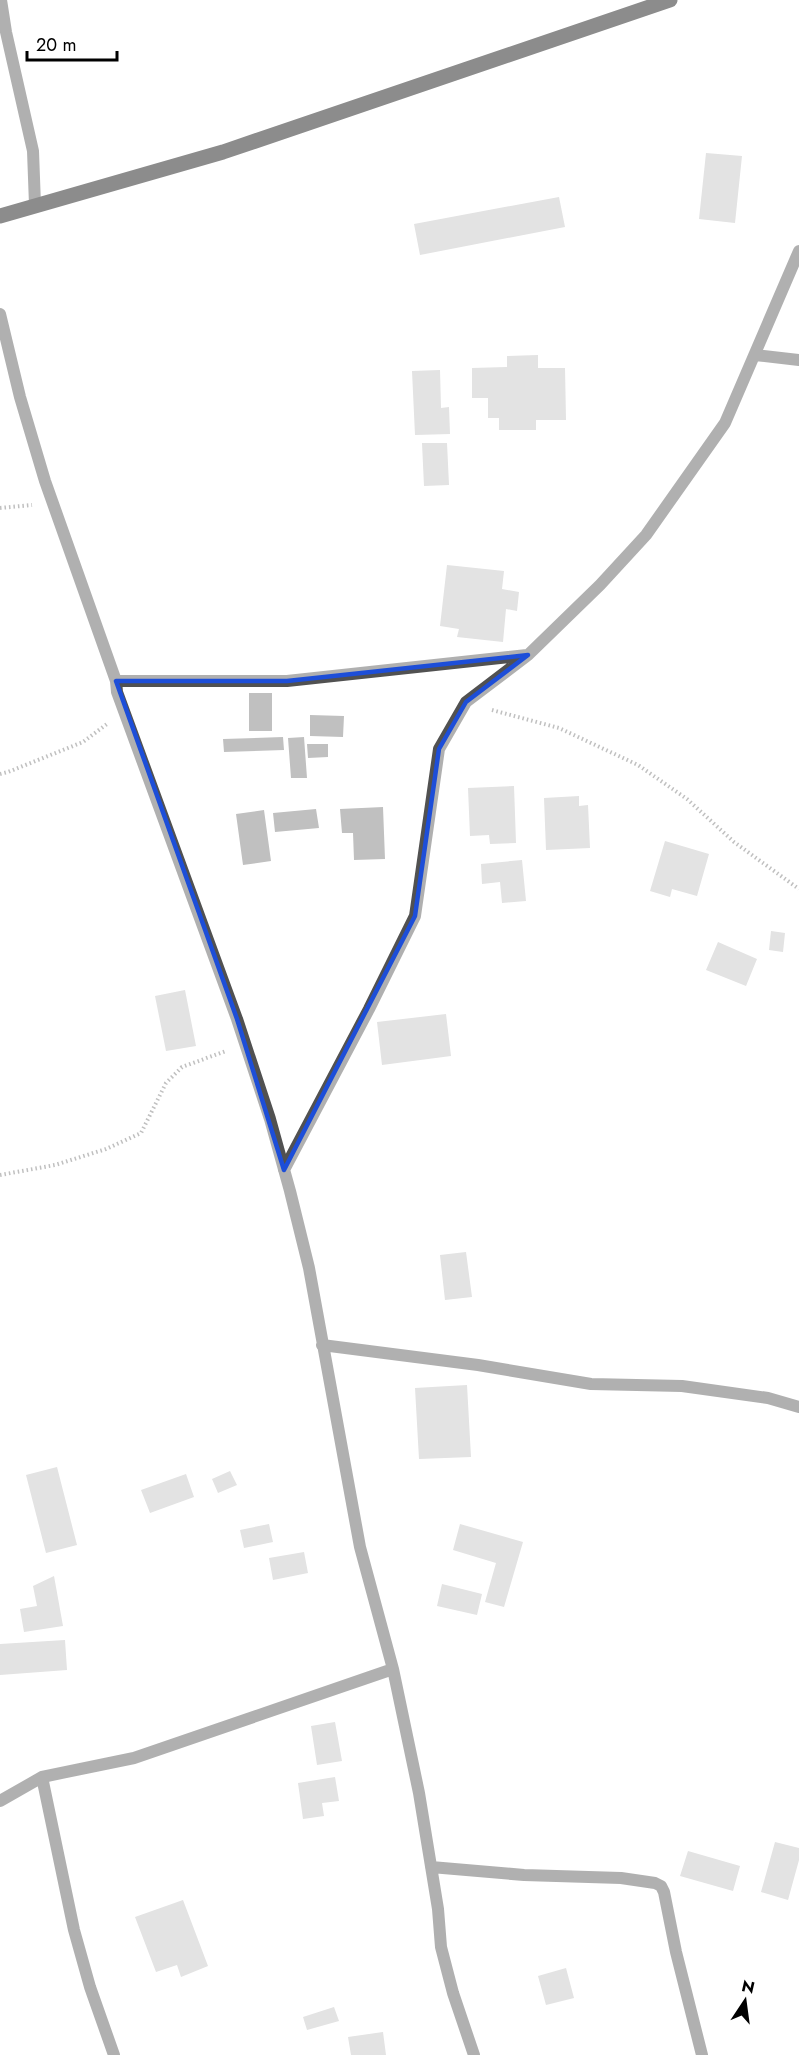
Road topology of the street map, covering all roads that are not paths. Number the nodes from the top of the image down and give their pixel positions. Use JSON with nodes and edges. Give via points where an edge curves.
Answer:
{"nodes":[{"id":1,"x":2,"y":0,"type":"edge"},
{"id":2,"x":670,"y":0,"type":"edge"},
{"id":3,"x":35,"y":205,"type":"junction"},
{"id":4,"x":0,"y":216,"type":"edge"},
{"id":5,"x":799,"y":251,"type":"edge"},
{"id":6,"x":0,"y":314,"type":"edge"},
{"id":7,"x":754,"y":355,"type":"junction"},
{"id":8,"x":799,"y":360,"type":"edge"},
{"id":9,"x":528,"y":655,"type":"junction"},
{"id":10,"x":116,"y":681,"type":"junction"},
{"id":11,"x":284,"y":1170,"type":"junction"},
{"id":12,"x":322,"y":1345,"type":"junction"},
{"id":13,"x":799,"y":1407,"type":"edge"},
{"id":14,"x":393,"y":1670,"type":"junction"},
{"id":15,"x":42,"y":1778,"type":"junction"},
{"id":16,"x":0,"y":1801,"type":"edge"},
{"id":17,"x":431,"y":1867,"type":"junction"},
{"id":18,"x":114,"y":2055,"type":"edge"},
{"id":19,"x":474,"y":2055,"type":"edge"},
{"id":20,"x":702,"y":2055,"type":"edge"}],
"edges":[{"from":1,"to":3,"type":"street","via":[[33,151]]},
{"from":2,"to":3,"type":"main road","via":[[223,152]]},
{"from":3,"to":4,"type":"main road"},
{"from":5,"to":7,"type":"street"},
{"from":6,"to":10,"type":"street","via":[[20,397],[53,503]]},
{"from":7,"to":8,"type":"street"},
{"from":7,"to":9,"type":"street","via":[[725,423],[646,535]]},
{"from":9,"to":10,"type":"street","via":[[287,681]]},
{"from":9,"to":11,"type":"street","via":[[466,702],[439,749],[415,916]]},
{"from":10,"to":11,"type":"street","via":[[245,1045]]},
{"from":11,"to":12,"type":"street","via":[[309,1268]]},
{"from":12,"to":13,"type":"street","via":[[591,1384],[682,1386],[768,1398]]},
{"from":12,"to":14,"type":"street","via":[[360,1547]]},
{"from":14,"to":15,"type":"street","via":[[134,1758]]},
{"from":14,"to":17,"type":"street"},
{"from":15,"to":16,"type":"street"},
{"from":15,"to":18,"type":"street","via":[[74,1930]]},
{"from":17,"to":19,"type":"street","via":[[441,1947]]},
{"from":17,"to":20,"type":"street","via":[[621,1878],[661,1886]]}]}
